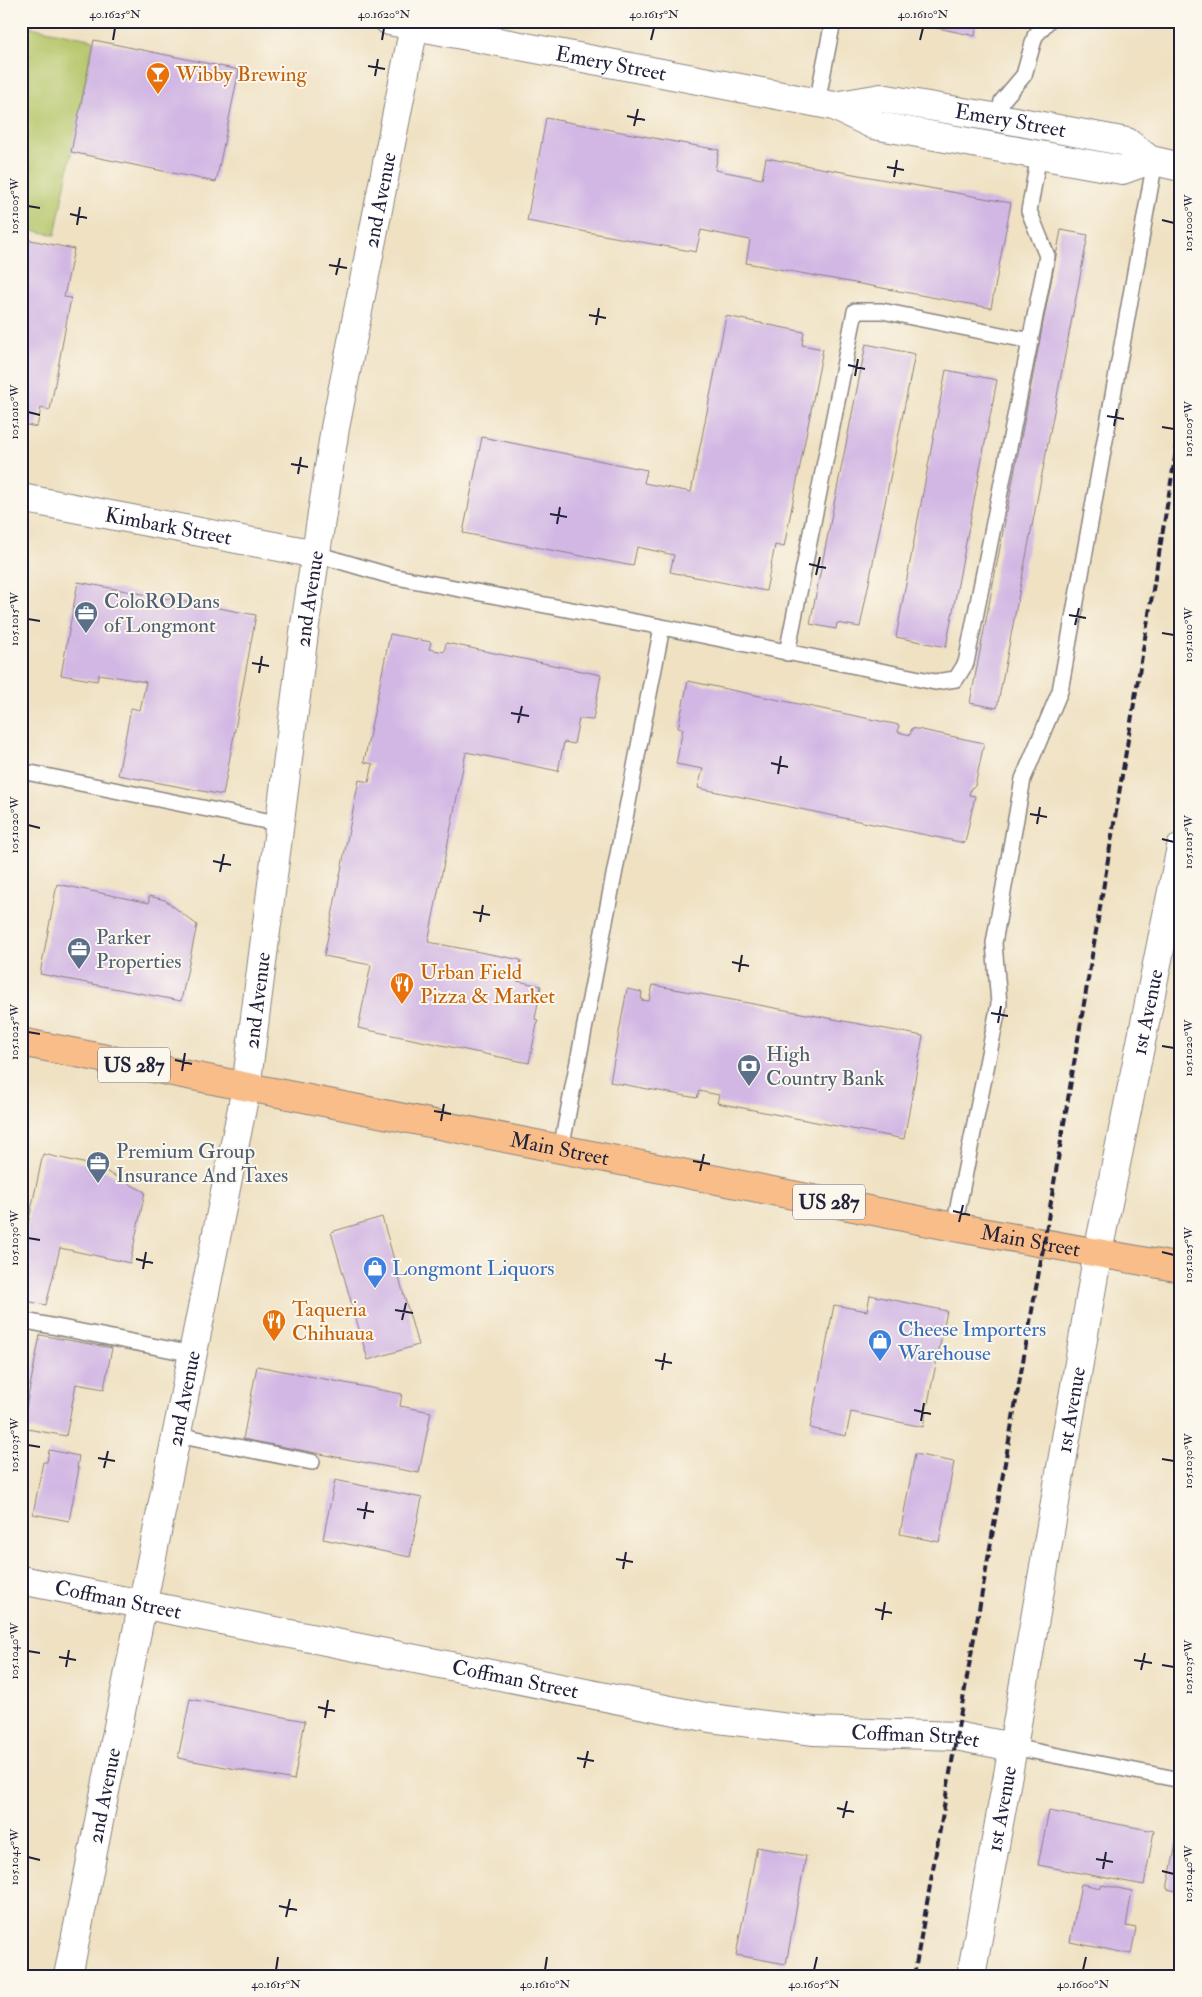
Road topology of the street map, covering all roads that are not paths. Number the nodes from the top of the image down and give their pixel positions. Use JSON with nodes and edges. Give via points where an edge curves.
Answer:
{"nodes":[{"id":1,"x":833,"y":21,"type":"edge"},
{"id":2,"x":1048,"y":21,"type":"edge"},
{"id":3,"x":406,"y":23,"type":"edge"},
{"id":4,"x":826,"y":104,"type":"junction"},
{"id":5,"x":999,"y":118,"type":"junction"},
{"id":6,"x":1039,"y":155,"type":"junction"},
{"id":7,"x":1162,"y":163,"type":"edge"},
{"id":8,"x":1031,"y":341,"type":"junction"},
{"id":9,"x":21,"y":498,"type":"edge"},
{"id":10,"x":316,"y":554,"type":"junction"},
{"id":11,"x":662,"y":627,"type":"junction"},
{"id":12,"x":787,"y":653,"type":"junction"},
{"id":13,"x":21,"y":771,"type":"edge"},
{"id":14,"x":281,"y":824,"type":"junction"},
{"id":15,"x":1181,"y":847,"type":"edge"},
{"id":16,"x":21,"y":1042,"type":"edge"},
{"id":17,"x":246,"y":1088,"type":"junction"},
{"id":18,"x":561,"y":1149,"type":"junction"},
{"id":19,"x":954,"y":1227,"type":"junction"},
{"id":20,"x":1098,"y":1252,"type":"junction"},
{"id":21,"x":1181,"y":1268,"type":"edge"},
{"id":22,"x":21,"y":1320,"type":"edge"},
{"id":23,"x":193,"y":1354,"type":"junction"},
{"id":24,"x":177,"y":1435,"type":"junction"},
{"id":25,"x":312,"y":1462,"type":"dead end"},
{"id":26,"x":21,"y":1580,"type":"edge"},
{"id":27,"x":143,"y":1604,"type":"junction"},
{"id":28,"x":1013,"y":1747,"type":"junction"},
{"id":29,"x":1181,"y":1780,"type":"edge"},
{"id":30,"x":68,"y":1976,"type":"edge"},
{"id":31,"x":971,"y":1976,"type":"edge"}],
"edges":[{"from":1,"to":4,"type":"lane"},
{"from":2,"to":5,"type":"lane","via":[[1036,36],[1024,75],[1002,101]]},
{"from":3,"to":4,"type":"street","name":"Emery Street"},
{"from":3,"to":10,"type":"street","name":"2nd Avenue"},
{"from":4,"to":5,"type":"street","name":"Emery Street","via":[[881,98]]},
{"from":4,"to":6,"type":"street","name":"Emery Street","via":[[874,125]]},
{"from":5,"to":7,"type":"street","name":"Emery Street","via":[[1127,142]]},
{"from":6,"to":7,"type":"street","name":"Emery Street","via":[[1122,170]]},
{"from":6,"to":8,"type":"lane","via":[[1029,211],[1047,256]]},
{"from":7,"to":19,"type":"lane","via":[[1060,691],[1023,779],[994,943],[999,1004]]},
{"from":8,"to":12,"type":"lane","via":[[966,662],[956,679],[935,682]]},
{"from":8,"to":12,"type":"lane","via":[[882,311],[854,311]]},
{"from":9,"to":10,"type":"street","name":"Kimbark Street"},
{"from":10,"to":11,"type":"lane","via":[[391,576]]},
{"from":10,"to":14,"type":"street","name":"2nd Avenue"},
{"from":11,"to":12,"type":"lane"},
{"from":11,"to":18,"type":"lane"},
{"from":13,"to":14,"type":"lane"},
{"from":14,"to":17,"type":"street","name":"2nd Avenue"},
{"from":15,"to":20,"type":"street","name":"1st Avenue"},
{"from":16,"to":17,"type":"highway","name":"Main Street","number":"US 287"},
{"from":17,"to":18,"type":"highway","name":"Main Street","number":"US 287"},
{"from":17,"to":23,"type":"street","name":"2nd Avenue"},
{"from":18,"to":19,"type":"highway","name":"Main Street","number":"US 287"},
{"from":19,"to":20,"type":"highway","name":"Main Street","number":"US 287"},
{"from":20,"to":21,"type":"highway","number":"US 287"},
{"from":20,"to":28,"type":"street","name":"1st Avenue"},
{"from":22,"to":23,"type":"lane"},
{"from":23,"to":24,"type":"street","name":"2nd Avenue"},
{"from":24,"to":25,"type":"lane"},
{"from":24,"to":27,"type":"street","name":"2nd Avenue"},
{"from":26,"to":27,"type":"street","name":"Coffman Street"},
{"from":27,"to":28,"type":"street","name":"Coffman Street","via":[[710,1718],[814,1731],[956,1736]]},
{"from":27,"to":30,"type":"street","name":"2nd Avenue"},
{"from":28,"to":29,"type":"lane"},
{"from":28,"to":31,"type":"street","name":"1st Avenue"}]}
